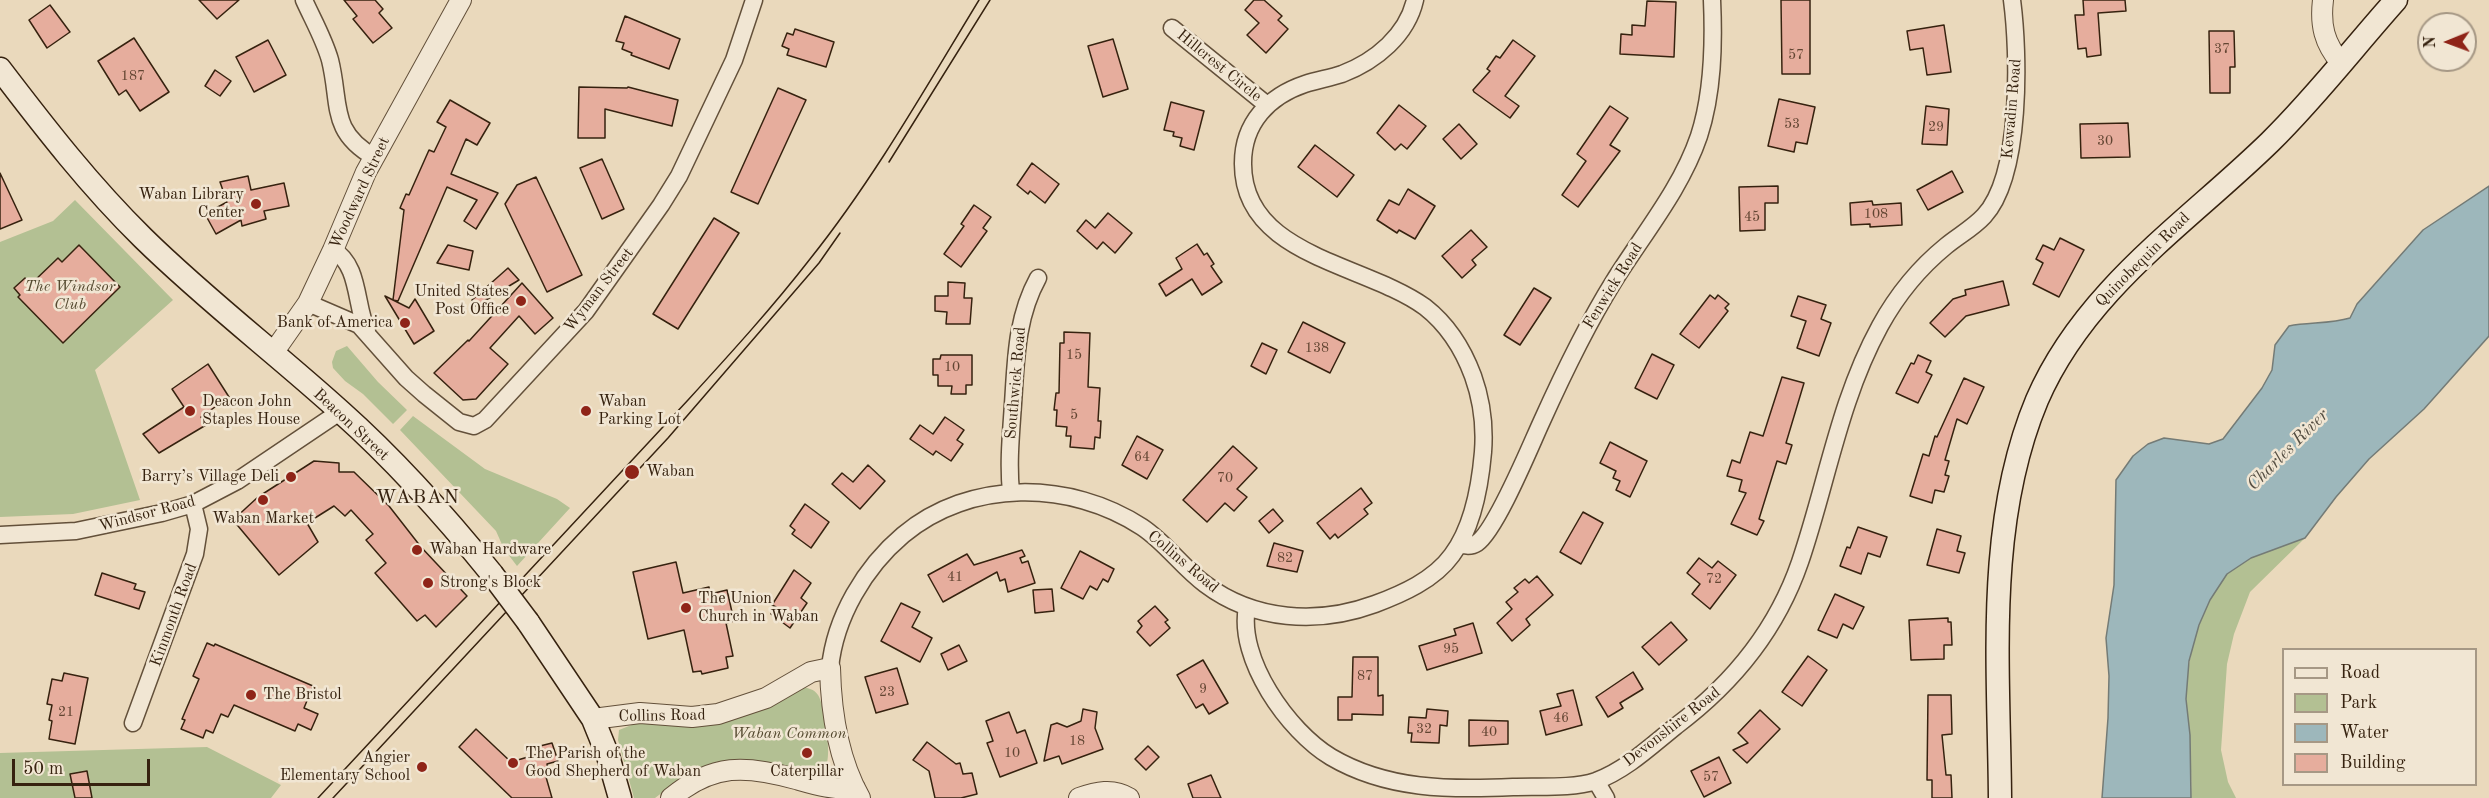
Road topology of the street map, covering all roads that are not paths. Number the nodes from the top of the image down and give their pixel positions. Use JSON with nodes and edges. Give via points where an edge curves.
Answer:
{"nodes":[{"id":1,"x":304,"y":0,"type":"edge"},
{"id":2,"x":461,"y":0,"type":"edge"},
{"id":3,"x":754,"y":0,"type":"edge"},
{"id":4,"x":1415,"y":0,"type":"edge"},
{"id":5,"x":1712,"y":0,"type":"edge"},
{"id":6,"x":2012,"y":0,"type":"edge"},
{"id":7,"x":2323,"y":0,"type":"edge"},
{"id":8,"x":2396,"y":0,"type":"edge"},
{"id":9,"x":1172,"y":28,"type":"dead end"},
{"id":10,"x":2341,"y":63,"type":"junction"},
{"id":11,"x":0,"y":69,"type":"edge"},
{"id":12,"x":1267,"y":105,"type":"junction"},
{"id":13,"x":374,"y":157,"type":"junction"},
{"id":14,"x":1986,"y":214,"type":"joint"},
{"id":15,"x":333,"y":250,"type":"junction"},
{"id":16,"x":1038,"y":278,"type":"dead end"},
{"id":17,"x":308,"y":303,"type":"junction"},
{"id":18,"x":367,"y":331,"type":"junction"},
{"id":19,"x":273,"y":354,"type":"junction"},
{"id":20,"x":341,"y":411,"type":"junction"},
{"id":21,"x":1011,"y":492,"type":"junction"},
{"id":22,"x":193,"y":504,"type":"junction"},
{"id":23,"x":0,"y":534,"type":"edge"},
{"id":24,"x":1459,"y":544,"type":"junction"},
{"id":25,"x":1247,"y":608,"type":"junction"},
{"id":26,"x":830,"y":668,"type":"junction"},
{"id":27,"x":592,"y":719,"type":"junction"},
{"id":28,"x":133,"y":723,"type":"dead end"},
{"id":29,"x":1596,"y":781,"type":"junction"},
{"id":30,"x":857,"y":793,"type":"edge"},
{"id":31,"x":620,"y":798,"type":"edge"},
{"id":32,"x":671,"y":798,"type":"edge"},
{"id":33,"x":1079,"y":798,"type":"edge"},
{"id":34,"x":1129,"y":798,"type":"edge"},
{"id":35,"x":1606,"y":798,"type":"edge"},
{"id":36,"x":2000,"y":798,"type":"edge"}],
"edges":[{"from":1,"to":13,"type":"street","via":[[325,46],[344,130],[356,146]]},
{"from":2,"to":13,"type":"street","name":"Woodward Street"},
{"from":3,"to":18,"type":"street","name":"Wyman Street","via":[[734,60],[679,177],[586,311],[485,420],[474,426],[459,422],[406,378]]},
{"from":4,"to":12,"type":"street","name":"Collins Road","via":[[1406,26],[1374,57],[1347,72],[1292,89]]},
{"from":5,"to":24,"type":"street","name":"Fenwick Road","via":[[1708,94],[1691,155],[1674,189],[1586,329],[1500,509],[1476,543]]},
{"from":6,"to":14,"type":"street","name":"Kewadin Road","via":[[2017,60],[2010,146],[2000,189]]},
{"from":7,"to":10,"type":"street","via":[[2324,34]]},
{"from":8,"to":10,"type":"main road","name":"Quinobequin Road"},
{"from":9,"to":12,"type":"street","name":"Hillcrest Circle"},
{"from":10,"to":36,"type":"main road","name":"Quinobequin Road","via":[[2270,142],[2119,280],[2078,329],[2046,382],[2018,461],[2003,549],[1999,613]]},
{"from":11,"to":19,"type":"main road","name":"Beacon Street","via":[[113,207]]},
{"from":12,"to":24,"type":"street","name":"Collins Road","via":[[1252,124],[1244,149],[1245,186],[1255,212],[1282,238],[1396,290],[1424,307],[1450,333],[1469,365],[1480,397],[1483,446],[1475,500]]},
{"from":13,"to":15,"type":"street","name":"Woodward Street"},
{"from":14,"to":29,"type":"street","name":"Devonshire Road","via":[[1921,268],[1887,315],[1866,354],[1843,412],[1797,570],[1755,648],[1703,706],[1630,762]]},
{"from":15,"to":17,"type":"street","name":"Woodward Street"},
{"from":15,"to":18,"type":"street","name":"Wyman Street","via":[[350,266]]},
{"from":16,"to":21,"type":"street","name":"Southwick Road","via":[[1023,311],[1017,343],[1009,458]]},
{"from":17,"to":18,"type":"street","name":"Wyman Street"},
{"from":17,"to":19,"type":"street","name":"Woodward Street"},
{"from":19,"to":20,"type":"main road","name":"Beacon Street"},
{"from":20,"to":22,"type":"street","name":"Windsor Road","via":[[230,486]]},
{"from":20,"to":27,"type":"main road","name":"Beacon Street","bridge":true,"via":[[437,510],[492,574]]},
{"from":21,"to":25,"type":"street","name":"Collins Road","via":[[1070,497],[1105,508],[1154,536],[1204,583]]},
{"from":21,"to":26,"type":"street","name":"Collins Road","via":[[951,506],[895,542],[873,566],[854,597],[837,633]]},
{"from":22,"to":23,"type":"street","name":"Windsor Road","via":[[76,531]]},
{"from":22,"to":28,"type":"street","name":"Kinmonth Road","via":[[199,529],[194,558]]},
{"from":24,"to":25,"type":"street","name":"Collins Road","via":[[1443,565],[1416,585],[1357,610],[1296,617]]},
{"from":25,"to":29,"type":"street","name":"Devonshire Road","via":[[1248,648],[1278,704],[1314,746],[1343,764],[1379,779],[1430,788]]},
{"from":26,"to":27,"type":"street","name":"Collins Road","via":[[811,672],[766,698],[718,714],[692,717],[640,713]]},
{"from":26,"to":30,"type":"street","name":"Collins Road","via":[[840,746]]},
{"from":27,"to":31,"type":"main road","name":"Beacon Street"},
{"from":29,"to":35,"type":"street"},
{"from":30,"to":32,"type":"street","via":[[738,769],[705,775]]},
{"from":33,"to":34,"type":"street","via":[[1114,792]]}]}
